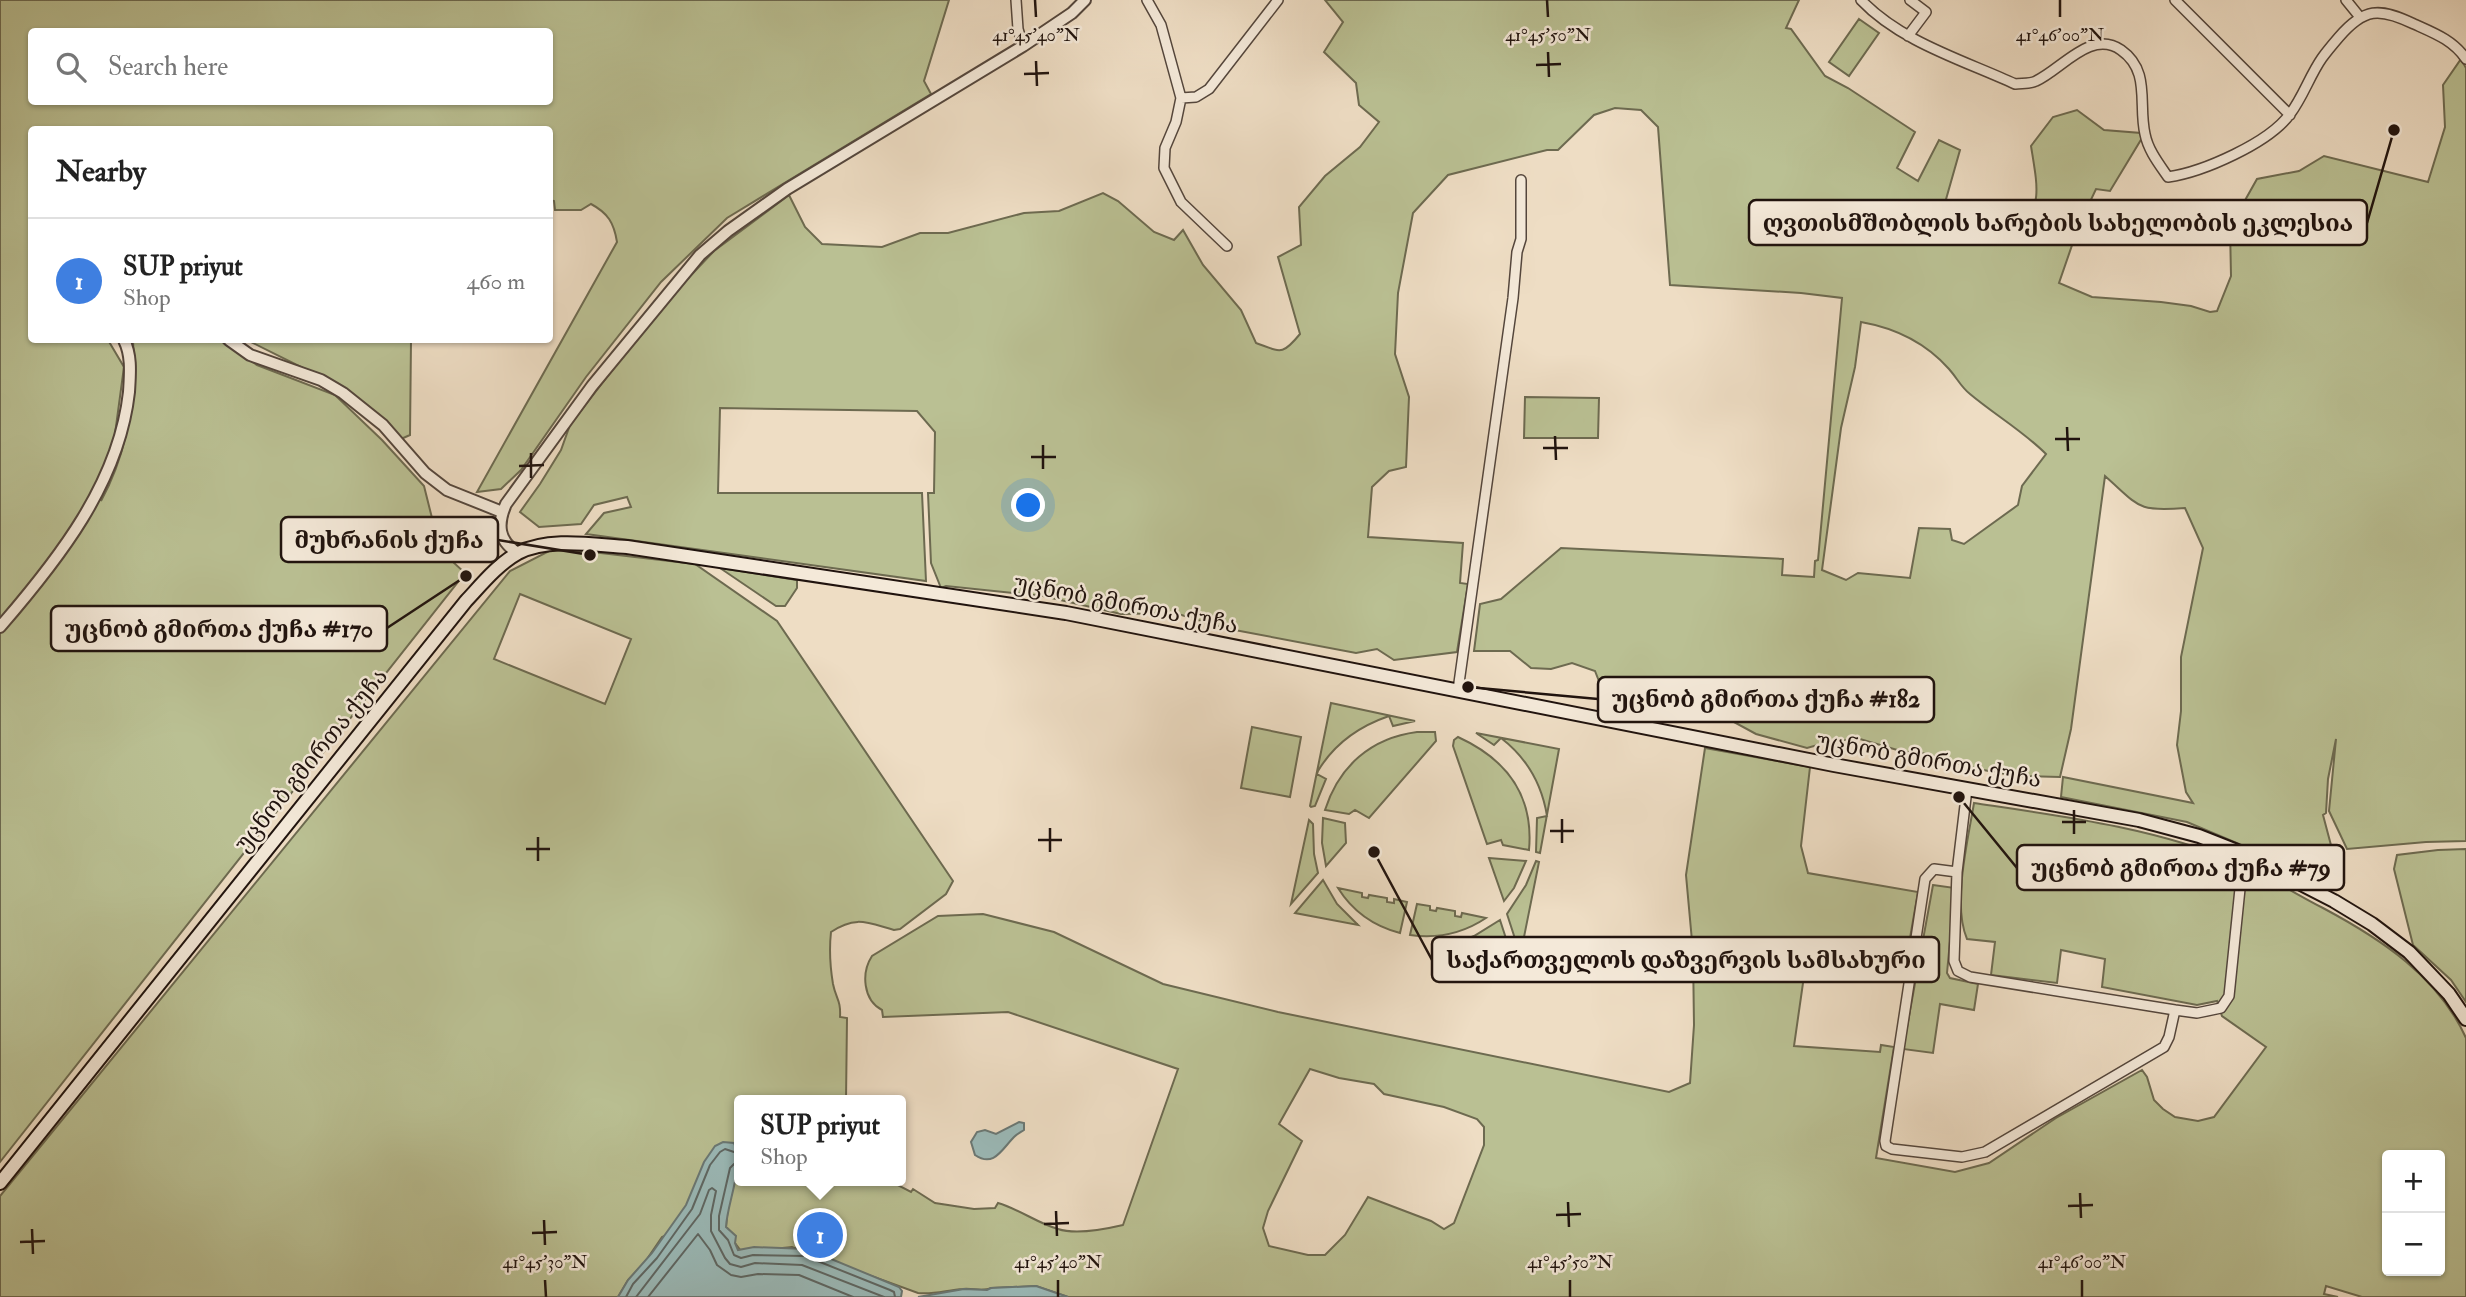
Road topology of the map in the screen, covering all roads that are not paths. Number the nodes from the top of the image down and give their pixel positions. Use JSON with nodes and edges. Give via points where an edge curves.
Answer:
{"nodes":[{"id":1,"x":1016,"y":0,"type":"edge"},
{"id":2,"x":1084,"y":0,"type":"edge"},
{"id":3,"x":1147,"y":0,"type":"edge"},
{"id":4,"x":1278,"y":0,"type":"edge"},
{"id":5,"x":1861,"y":0,"type":"edge"},
{"id":6,"x":1910,"y":0,"type":"edge"},
{"id":7,"x":2175,"y":0,"type":"edge"},
{"id":8,"x":2346,"y":0,"type":"edge"},
{"id":9,"x":2359,"y":16,"type":"junction"},
{"id":10,"x":1908,"y":36,"type":"junction"},
{"id":11,"x":1023,"y":46,"type":"junction"},
{"id":12,"x":2466,"y":59,"type":"edge"},
{"id":13,"x":1181,"y":98,"type":"junction"},
{"id":14,"x":2290,"y":115,"type":"junction"},
{"id":15,"x":1521,"y":180,"type":"dead end"},
{"id":16,"x":1227,"y":246,"type":"dead end"},
{"id":17,"x":125,"y":343,"type":"edge"},
{"id":18,"x":233,"y":343,"type":"edge"},
{"id":19,"x":502,"y":512,"type":"junction"},
{"id":20,"x":518,"y":553,"type":"junction"},
{"id":21,"x":0,"y":627,"type":"edge"},
{"id":22,"x":1458,"y":690,"type":"junction"},
{"id":23,"x":1967,"y":789,"type":"junction"},
{"id":24,"x":2252,"y":858,"type":"junction"},
{"id":25,"x":1957,"y":872,"type":"junction"},
{"id":26,"x":2175,"y":1010,"type":"junction"},
{"id":27,"x":2466,"y":1019,"type":"edge"},
{"id":28,"x":0,"y":1182,"type":"edge"}],
"edges":[{"from":1,"to":11,"type":"street"},
{"from":2,"to":11,"type":"street"},
{"from":3,"to":13,"type":"street","via":[[1161,25]]},
{"from":4,"to":13,"type":"street","via":[[1209,89],[1196,97]]},
{"from":5,"to":10,"type":"street"},
{"from":6,"to":10,"type":"street","via":[[1926,12]]},
{"from":7,"to":14,"type":"street"},
{"from":8,"to":9,"type":"street"},
{"from":9,"to":12,"type":"street","via":[[2379,13],[2401,18],[2450,41]]},
{"from":9,"to":14,"type":"street","via":[[2322,58]]},
{"from":10,"to":14,"type":"street","via":[[2015,83],[2034,83],[2093,45],[2113,44],[2132,57],[2140,75],[2145,134],[2168,177],[2215,163],[2266,136]]},
{"from":11,"to":19,"type":"street","via":[[786,189],[700,255],[592,386]]},
{"from":13,"to":16,"type":"street","via":[[1164,167],[1181,202]]},
{"from":15,"to":22,"type":"street","via":[[1521,239]]},
{"from":17,"to":21,"type":"street","via":[[131,369],[127,409],[93,500],[37,584]]},
{"from":18,"to":19,"type":"street","via":[[250,355],[321,380],[343,393],[383,425],[425,473],[447,490]]},
{"from":19,"to":20,"type":"street","via":[[501,535]]},
{"from":20,"to":22,"type":"main road","name":"უცნობ გმირთა ქუჩა","via":[[541,545],[627,547],[836,577],[1078,615]]},
{"from":20,"to":28,"type":"main road","name":"უცნობ გმირთა ქუჩა","via":[[490,576],[421,656]]},
{"from":22,"to":23,"type":"main road","name":"უცნობ გმირთა ქუჩა"},
{"from":23,"to":24,"type":"main road","name":"უცნობ გმირთა ქუჩა","via":[[2139,820],[2199,836]]},
{"from":23,"to":25,"type":"street"},
{"from":24,"to":26,"type":"street","via":[[2241,879],[2225,1004],[2197,1013]]},
{"from":24,"to":27,"type":"main road","name":"უცნობ გმირთა ქუჩა","via":[[2372,924],[2409,952]]},
{"from":25,"to":26,"type":"street","via":[[1954,961],[1963,975]]},
{"from":25,"to":26,"type":"street","via":[[1934,869],[1925,879],[1886,1146],[1962,1157],[1985,1152],[2164,1047]]}]}
